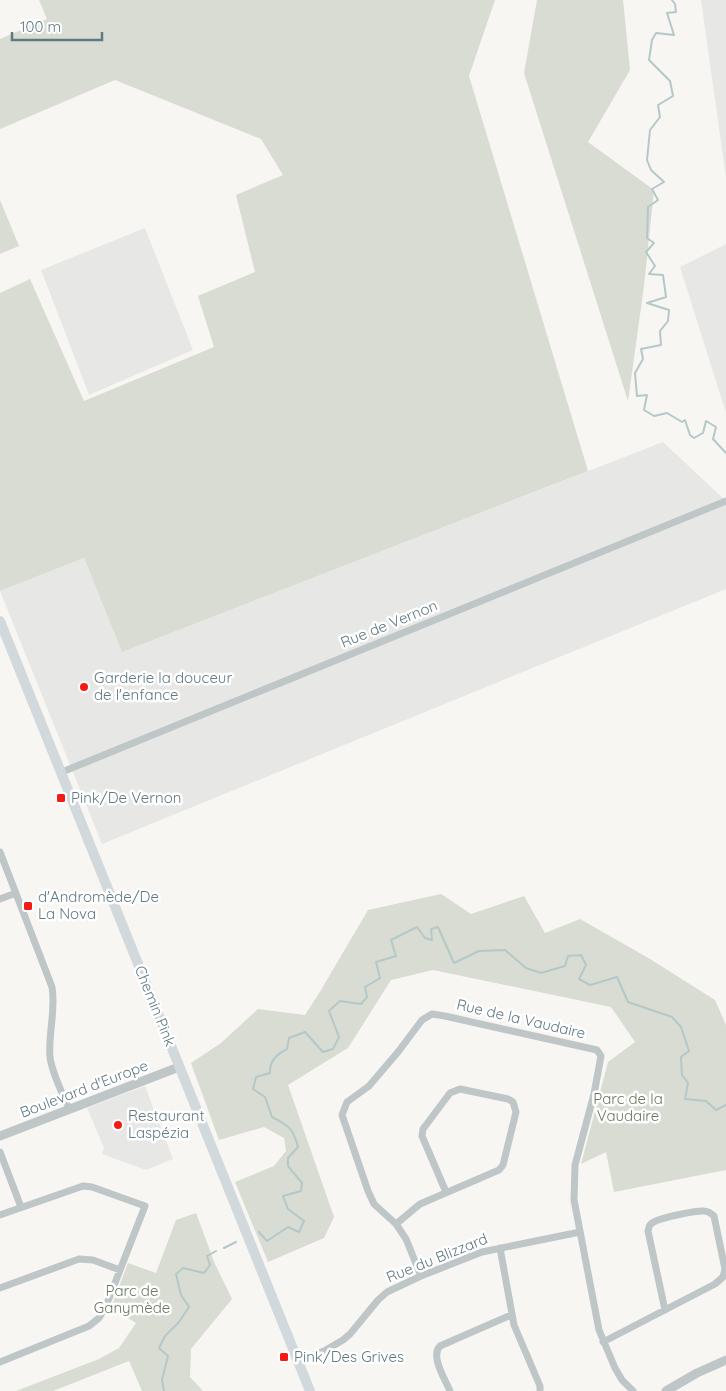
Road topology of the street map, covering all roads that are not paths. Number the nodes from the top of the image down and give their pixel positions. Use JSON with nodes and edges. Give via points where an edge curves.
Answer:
{"nodes":[{"id":1,"x":726,"y":502,"type":"edge"},
{"id":2,"x":0,"y":621,"type":"edge"},
{"id":3,"x":62,"y":772,"type":"junction"},
{"id":4,"x":0,"y":852,"type":"edge"},
{"id":5,"x":16,"y":893,"type":"junction"},
{"id":6,"x":0,"y":899,"type":"edge"},
{"id":7,"x":179,"y":1067,"type":"junction"},
{"id":8,"x":69,"y":1109,"type":"junction"},
{"id":9,"x":0,"y":1136,"type":"edge"},
{"id":10,"x":0,"y":1152,"type":"edge"},
{"id":11,"x":446,"y":1192,"type":"junction"},
{"id":12,"x":21,"y":1207,"type":"junction"},
{"id":13,"x":0,"y":1215,"type":"edge"},
{"id":14,"x":396,"y":1224,"type":"junction"},
{"id":15,"x":580,"y":1232,"type":"junction"},
{"id":16,"x":500,"y":1248,"type":"junction"},
{"id":17,"x":120,"y":1270,"type":"junction"},
{"id":18,"x":421,"y":1276,"type":"junction"},
{"id":19,"x":0,"y":1288,"type":"edge"},
{"id":20,"x":665,"y":1310,"type":"junction"},
{"id":21,"x":511,"y":1315,"type":"junction"},
{"id":22,"x":603,"y":1342,"type":"junction"},
{"id":23,"x":726,"y":1360,"type":"edge"},
{"id":24,"x":298,"y":1361,"type":"junction"},
{"id":25,"x":0,"y":1362,"type":"edge"},
{"id":26,"x":310,"y":1391,"type":"edge"},
{"id":27,"x":450,"y":1391,"type":"edge"},
{"id":28,"x":540,"y":1391,"type":"edge"},
{"id":29,"x":633,"y":1391,"type":"edge"},
{"id":30,"x":666,"y":1391,"type":"edge"}],
"edges":[{"from":1,"to":3,"type":"street","name":"Rue de Vernon"},
{"from":2,"to":3,"type":"main road","name":"Chemin Pink"},
{"from":3,"to":7,"type":"main road","name":"Chemin Pink"},
{"from":4,"to":5,"type":"street"},
{"from":5,"to":6,"type":"street"},
{"from":5,"to":8,"type":"street","via":[[52,987],[50,1057]]},
{"from":7,"to":8,"type":"street","name":"Boulevard d'Europe"},
{"from":7,"to":24,"type":"main road","name":"Chemin Pink"},
{"from":8,"to":9,"type":"street","name":"Boulevard d'Europe"},
{"from":10,"to":12,"type":"street"},
{"from":11,"to":11,"type":"street","via":[[499,1170],[503,1165],[516,1112],[513,1102],[460,1089],[450,1093],[423,1129],[422,1136]]},
{"from":11,"to":14,"type":"street","via":[[420,1204]]},
{"from":12,"to":13,"type":"street"},
{"from":12,"to":17,"type":"street","via":[[83,1186],[145,1206]]},
{"from":14,"to":15,"type":"street","name":"Rue de la Vaudaire","via":[[374,1204],[342,1115],[347,1102],[369,1086],[422,1020],[432,1014],[597,1050],[601,1056],[576,1165],[574,1200]]},
{"from":14,"to":18,"type":"street","name":"Rue de la Vaudaire","via":[[406,1239]]},
{"from":15,"to":16,"type":"street","name":"Rue du Blizzard"},
{"from":15,"to":22,"type":"street","name":"Rue de la Vaudaire"},
{"from":16,"to":18,"type":"street","name":"Rue du Blizzard"},
{"from":16,"to":21,"type":"street"},
{"from":17,"to":19,"type":"street","via":[[93,1260],[79,1259]]},
{"from":17,"to":25,"type":"street","via":[[104,1311],[90,1326]]},
{"from":18,"to":24,"type":"street","name":"Rue du Blizzard","via":[[387,1292],[343,1340]]},
{"from":20,"to":20,"type":"street","via":[[648,1231],[650,1224],[705,1210],[714,1216],[723,1277]]},
{"from":20,"to":22,"type":"street"},
{"from":21,"to":27,"type":"street","via":[[438,1348],[436,1359]]},
{"from":21,"to":28,"type":"street"},
{"from":22,"to":29,"type":"street","name":"Rue de la Vaudaire","via":[[618,1374]]},
{"from":23,"to":30,"type":"street"},
{"from":24,"to":26,"type":"main road","name":"Chemin Pink"}]}
